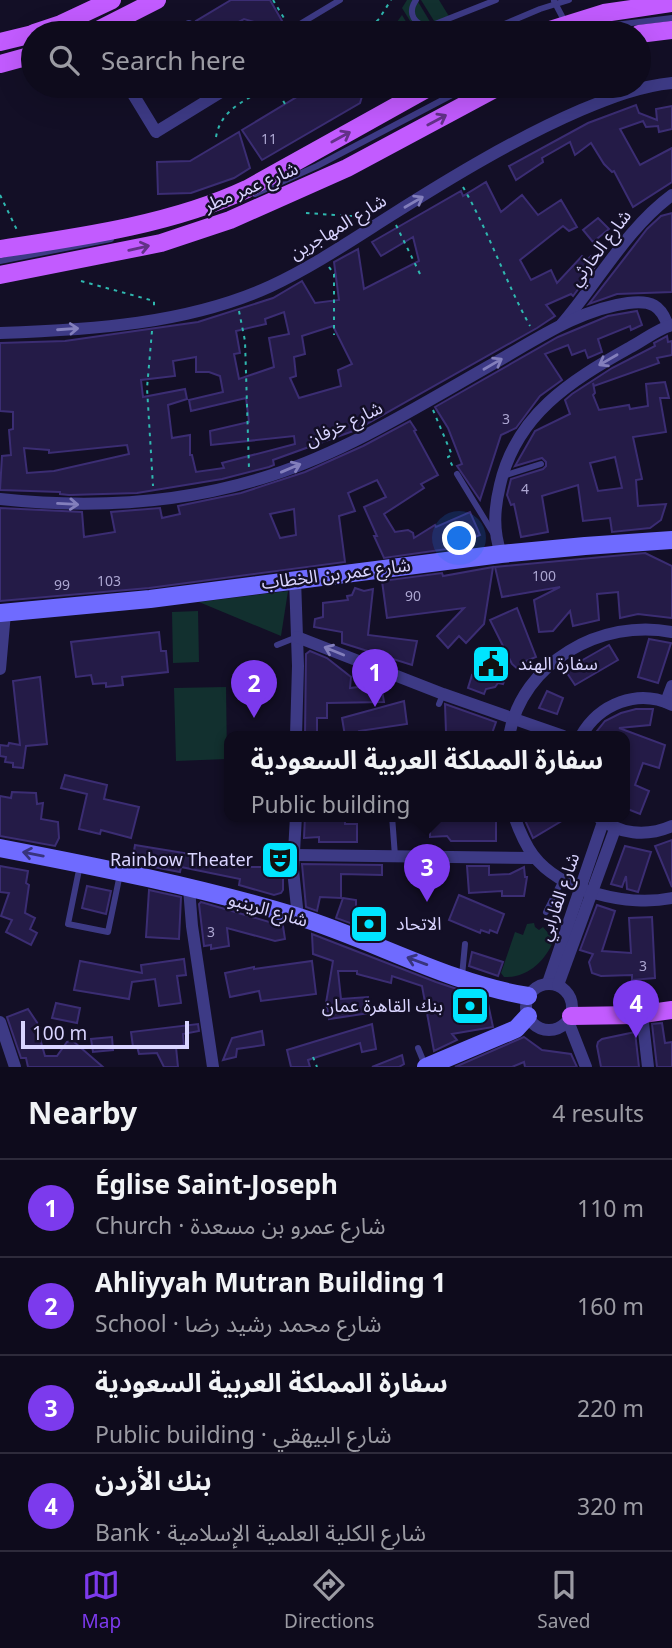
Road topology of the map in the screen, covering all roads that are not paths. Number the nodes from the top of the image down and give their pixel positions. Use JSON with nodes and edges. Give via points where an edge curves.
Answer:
{"nodes":[{"id":1,"x":112,"y":0,"type":"edge"},
{"id":2,"x":157,"y":0,"type":"edge"},
{"id":3,"x":340,"y":0,"type":"edge"},
{"id":4,"x":416,"y":0,"type":"edge"},
{"id":5,"x":496,"y":0,"type":"edge"},
{"id":6,"x":569,"y":0,"type":"edge"},
{"id":7,"x":555,"y":2,"type":"edge"},
{"id":8,"x":672,"y":3,"type":"edge"},
{"id":9,"x":672,"y":18,"type":"edge"},
{"id":10,"x":67,"y":21,"type":"edge"},
{"id":11,"x":116,"y":21,"type":"edge"},
{"id":12,"x":305,"y":21,"type":"edge"},
{"id":13,"x":415,"y":21,"type":"edge"},
{"id":14,"x":439,"y":21,"type":"edge"},
{"id":15,"x":511,"y":21,"type":"edge"},
{"id":16,"x":566,"y":21,"type":"edge"},
{"id":17,"x":575,"y":21,"type":"edge"},
{"id":18,"x":648,"y":21,"type":"edge"},
{"id":19,"x":672,"y":30,"type":"edge"},
{"id":20,"x":651,"y":32,"type":"edge"},
{"id":21,"x":21,"y":36,"type":"edge"},
{"id":22,"x":0,"y":42,"type":"edge"},
{"id":23,"x":21,"y":58,"type":"edge"},
{"id":24,"x":0,"y":64,"type":"edge"},
{"id":25,"x":672,"y":83,"type":"edge"},
{"id":26,"x":651,"y":87,"type":"edge"},
{"id":27,"x":135,"y":98,"type":"edge"},
{"id":28,"x":211,"y":98,"type":"edge"},
{"id":29,"x":410,"y":98,"type":"edge"},
{"id":30,"x":446,"y":98,"type":"edge"},
{"id":31,"x":478,"y":98,"type":"edge"},
{"id":32,"x":612,"y":98,"type":"edge"},
{"id":33,"x":672,"y":195,"type":"edge"},
{"id":34,"x":0,"y":249,"type":"edge"},
{"id":35,"x":0,"y":261,"type":"edge"},
{"id":36,"x":0,"y":275,"type":"edge"},
{"id":37,"x":559,"y":326,"type":"junction"},
{"id":38,"x":670,"y":326,"type":"edge"},
{"id":39,"x":0,"y":333,"type":"edge"},
{"id":40,"x":541,"y":464,"type":"dead end"},
{"id":41,"x":457,"y":474,"type":"road end"},
{"id":42,"x":502,"y":476,"type":"junction"},
{"id":43,"x":0,"y":499,"type":"edge"},
{"id":44,"x":672,"y":540,"type":"edge"},
{"id":45,"x":498,"y":546,"type":"junction"},
{"id":46,"x":295,"y":579,"type":"junction"},
{"id":47,"x":3,"y":613,"type":"edge"},
{"id":48,"x":672,"y":632,"type":"edge"},
{"id":49,"x":297,"y":636,"type":"junction"},
{"id":50,"x":277,"y":645,"type":"dead end"},
{"id":51,"x":0,"y":669,"type":"edge"},
{"id":52,"x":672,"y":686,"type":"edge"},
{"id":53,"x":669,"y":704,"type":"edge"},
{"id":54,"x":512,"y":720,"type":"junction"},
{"id":55,"x":296,"y":731,"type":"edge"},
{"id":56,"x":510,"y":731,"type":"edge"},
{"id":57,"x":547,"y":731,"type":"edge"},
{"id":58,"x":584,"y":731,"type":"edge"},
{"id":59,"x":296,"y":822,"type":"edge"},
{"id":60,"x":392,"y":822,"type":"edge"},
{"id":61,"x":516,"y":822,"type":"edge"},
{"id":62,"x":605,"y":822,"type":"edge"},
{"id":63,"x":672,"y":826,"type":"edge"},
{"id":64,"x":0,"y":848,"type":"edge"},
{"id":65,"x":294,"y":855,"type":"junction"},
{"id":66,"x":395,"y":856,"type":"junction"},
{"id":67,"x":534,"y":858,"type":"junction"},
{"id":68,"x":80,"y":864,"type":"junction"},
{"id":69,"x":120,"y":873,"type":"junction"},
{"id":70,"x":563,"y":879,"type":"junction"},
{"id":71,"x":189,"y":888,"type":"junction"},
{"id":72,"x":586,"y":890,"type":"junction"},
{"id":73,"x":672,"y":898,"type":"edge"},
{"id":74,"x":546,"y":912,"type":"dead end"},
{"id":75,"x":298,"y":917,"type":"junction"},
{"id":76,"x":465,"y":944,"type":"dead end"},
{"id":77,"x":462,"y":977,"type":"junction"},
{"id":78,"x":553,"y":984,"type":"junction"},
{"id":79,"x":520,"y":995,"type":"junction"},
{"id":80,"x":672,"y":999,"type":"edge"},
{"id":81,"x":672,"y":1010,"type":"edge"},
{"id":82,"x":570,"y":1014,"type":"junction"},
{"id":83,"x":642,"y":1014,"type":"junction"},
{"id":84,"x":0,"y":1022,"type":"edge"},
{"id":85,"x":522,"y":1022,"type":"junction"},
{"id":86,"x":418,"y":1048,"type":"dead end"},
{"id":87,"x":462,"y":1059,"type":"edge"},
{"id":88,"x":15,"y":1067,"type":"edge"},
{"id":89,"x":213,"y":1067,"type":"edge"},
{"id":90,"x":426,"y":1067,"type":"edge"},
{"id":91,"x":586,"y":1067,"type":"edge"},
{"id":92,"x":648,"y":1067,"type":"edge"}],
"edges":[{"from":1,"to":10,"type":"main road"},
{"from":2,"to":11,"type":"main road"},
{"from":3,"to":12,"type":"lane"},
{"from":4,"to":13,"type":"lane","via":[[412,6]]},
{"from":5,"to":14,"type":"lane"},
{"from":6,"to":7,"type":"lane"},
{"from":7,"to":15,"type":"lane"},
{"from":7,"to":16,"type":"lane"},
{"from":8,"to":17,"type":"main road"},
{"from":9,"to":18,"type":"lane"},
{"from":19,"to":20,"type":"main road"},
{"from":21,"to":22,"type":"main road"},
{"from":23,"to":24,"type":"main road"},
{"from":26,"to":25,"type":"street","name":"شارع المهاجرين","one_way":true},
{"from":27,"to":28,"type":"street","via":[[156,132]]},
{"from":34,"to":29,"type":"main road","name":"شارع عمر مطر","one_way":true,"via":[[115,230],[225,199]]},
{"from":30,"to":35,"type":"lane","via":[[317,166],[225,207],[142,232]]},
{"from":36,"to":31,"type":"main road","name":"شارع عمر مطر","one_way":true,"via":[[160,243],[230,220],[347,168]]},
{"from":39,"to":32,"type":"street","name":"شارع المهاجرين","one_way":true,"via":[[153,319],[237,300],[322,258],[512,144]]},
{"from":33,"to":37,"type":"street","name":"شارع الحارثي","via":[[623,242]]},
{"from":37,"to":38,"type":"street","name":"شارع خرفان","via":[[609,307],[639,302],[658,307]]},
{"from":43,"to":37,"type":"street","name":"شارع خرفان","one_way":true,"via":[[88,505],[155,501],[250,482],[384,426]]},
{"from":38,"to":42,"type":"street","one_way":true,"via":[[579,378],[546,403],[524,427]]},
{"from":40,"to":42,"type":"lane"},
{"from":41,"to":45,"type":"lane"},
{"from":42,"to":45,"type":"street","via":[[495,506]]},
{"from":44,"to":45,"type":"street","name":"شارع عمر بن الخطاب"},
{"from":45,"to":46,"type":"street","name":"شارع عمر بن الخطاب"},
{"from":46,"to":47,"type":"street","name":"شارع عمر بن الخطاب"},
{"from":46,"to":49,"type":"street"},
{"from":47,"to":51,"type":"street"},
{"from":48,"to":54,"type":"street","via":[[632,628],[587,640],[532,683]]},
{"from":49,"to":50,"type":"lane"},
{"from":54,"to":49,"type":"street","one_way":true,"via":[[441,699]]},
{"from":49,"to":55,"type":"street"},
{"from":52,"to":53,"type":"street"},
{"from":53,"to":58,"type":"street","via":[[640,698],[614,704]]},
{"from":54,"to":56,"type":"street"},
{"from":54,"to":57,"type":"street"},
{"from":59,"to":65,"type":"street"},
{"from":60,"to":66,"type":"lane"},
{"from":61,"to":67,"type":"street"},
{"from":62,"to":63,"type":"street","via":[[648,833]]},
{"from":62,"to":72,"type":"street","name":"شارع الفارابي"},
{"from":68,"to":64,"type":"street","name":"شارع الرينبو","one_way":true},
{"from":65,"to":66,"type":"street"},
{"from":65,"to":75,"type":"street"},
{"from":66,"to":67,"type":"street"},
{"from":67,"to":70,"type":"street"},
{"from":68,"to":69,"type":"street","name":"شارع الرينبو"},
{"from":68,"to":69,"type":"lane","via":[[68,924],[108,932]]},
{"from":69,"to":71,"type":"street","name":"شارع الرينبو"},
{"from":70,"to":72,"type":"street"},
{"from":70,"to":74,"type":"lane"},
{"from":71,"to":75,"type":"street","name":"شارع الرينبو"},
{"from":71,"to":89,"type":"street"},
{"from":72,"to":73,"type":"street","via":[[621,901]]},
{"from":72,"to":78,"type":"street","name":"شارع الفارابي"},
{"from":77,"to":75,"type":"street","name":"شارع الرينبو","one_way":true},
{"from":76,"to":77,"type":"lane"},
{"from":77,"to":79,"type":"street","name":"شارع الرينبو"},
{"from":78,"to":79,"type":"street"},
{"from":78,"to":82,"type":"street","via":[[569,994]]},
{"from":79,"to":85,"type":"street","via":[[517,1012]]},
{"from":80,"to":82,"type":"main road","via":[[595,1006]]},
{"from":81,"to":83,"type":"main road"},
{"from":82,"to":83,"type":"main road"},
{"from":82,"to":85,"type":"street","via":[[557,1029]]},
{"from":82,"to":91,"type":"street"},
{"from":83,"to":92,"type":"street"},
{"from":84,"to":88,"type":"street"},
{"from":85,"to":87,"type":"street"},
{"from":86,"to":90,"type":"lane"},
{"from":87,"to":90,"type":"street"}]}
